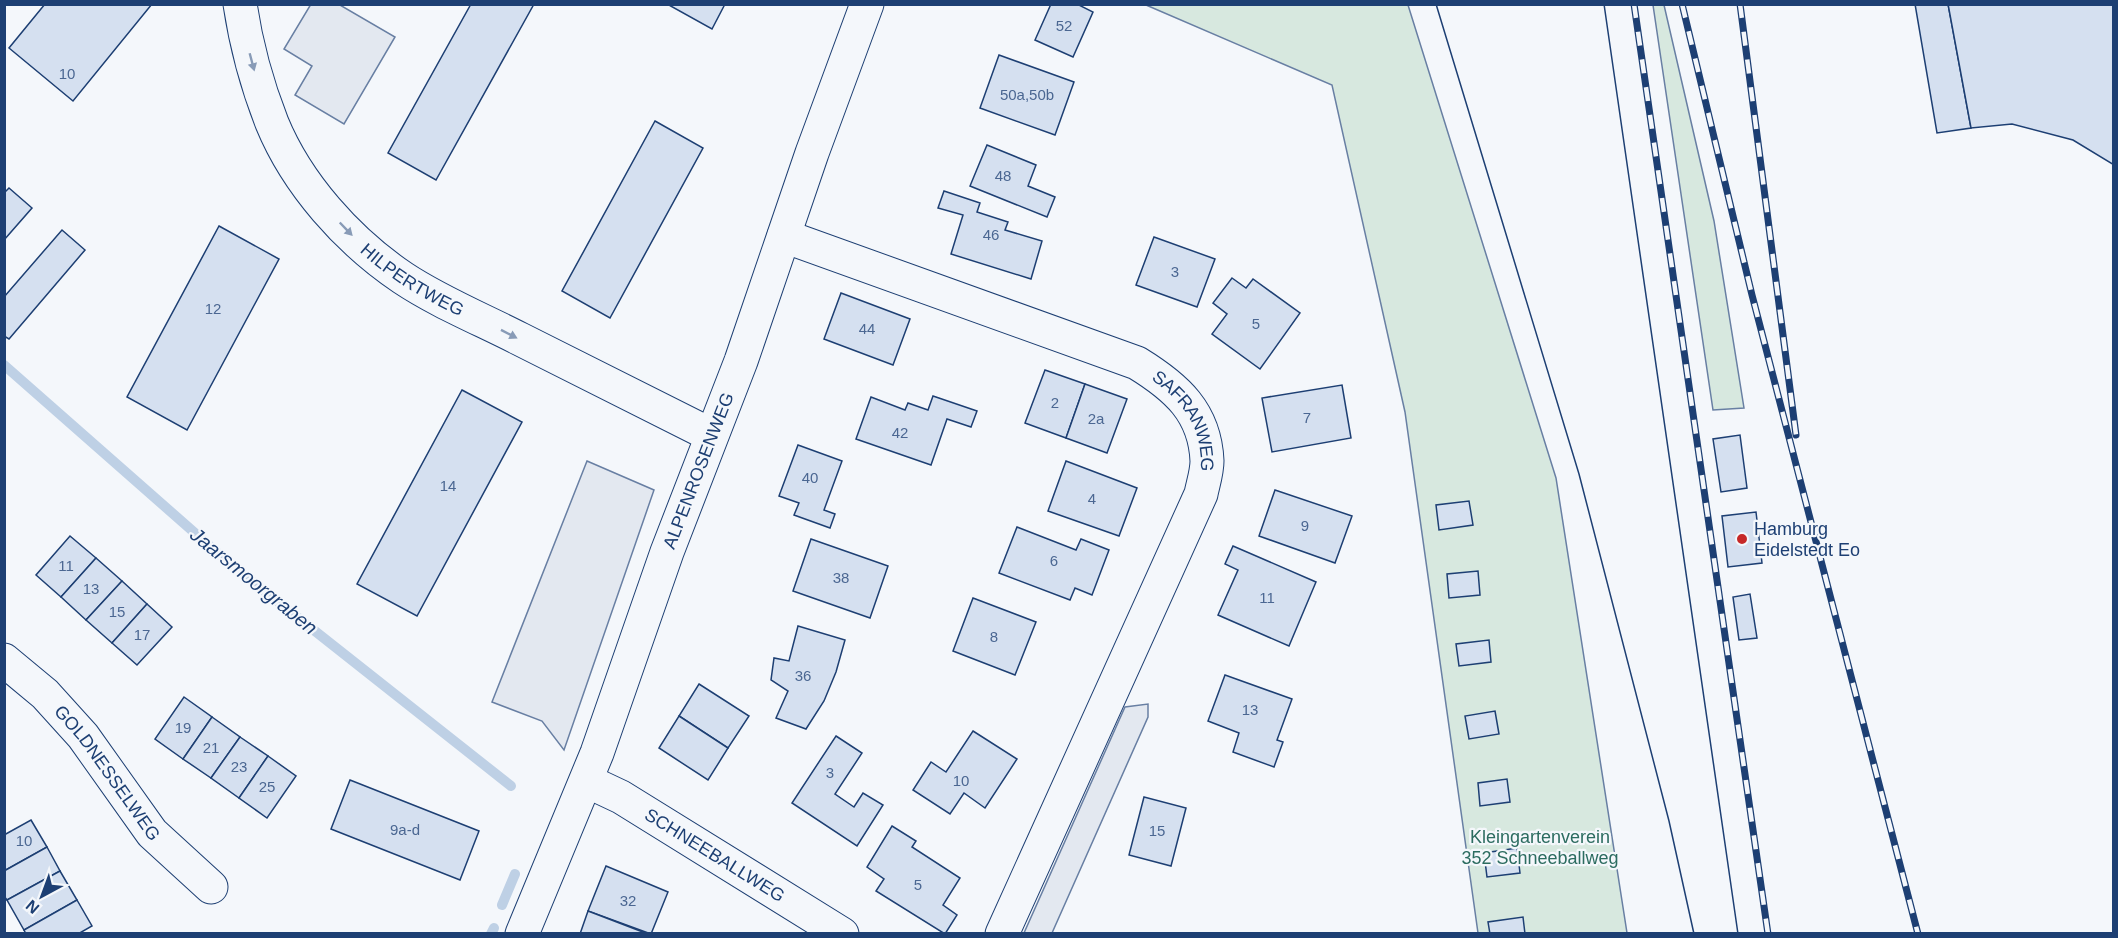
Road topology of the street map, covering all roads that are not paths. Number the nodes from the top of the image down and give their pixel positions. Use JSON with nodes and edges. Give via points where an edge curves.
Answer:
{"nodes":[{"id":1,"x":240,"y":4,"type":"edge"},
{"id":2,"x":867,"y":4,"type":"edge"},
{"id":3,"x":784,"y":236,"type":"junction"},
{"id":4,"x":711,"y":435,"type":"junction"},
{"id":5,"x":4,"y":660,"type":"edge"},
{"id":6,"x":587,"y":781,"type":"junction"},
{"id":7,"x":211,"y":887,"type":"dead end"},
{"id":8,"x":522,"y":933,"type":"edge"},
{"id":9,"x":842,"y":933,"type":"edge"},
{"id":10,"x":1002,"y":933,"type":"edge"}],
"edges":[{"from":1,"to":4,"type":"street","name":"HILPERTWEG","one_way":true,"via":[[255,72],[272,124],[299,173],[328,211],[378,260],[426,291]]},
{"from":2,"to":3,"type":"street","name":"ALPENROSENWEG"},
{"from":3,"to":4,"type":"street","name":"ALPENROSENWEG"},
{"from":3,"to":10,"type":"street","name":"SAFRANWEG","via":[[1137,363],[1164,379],[1186,402],[1202,431],[1207,463],[1202,494]]},
{"from":4,"to":6,"type":"street","name":"ALPENROSENWEG"},
{"from":5,"to":7,"type":"street","name":"GOLDNESSELWEG","via":[[45,694],[84,736],[152,833]]},
{"from":6,"to":8,"type":"street","name":"ALPENROSENWEG"},
{"from":6,"to":9,"type":"street","name":"SCHNEEBALLWEG","via":[[621,797]]}]}
